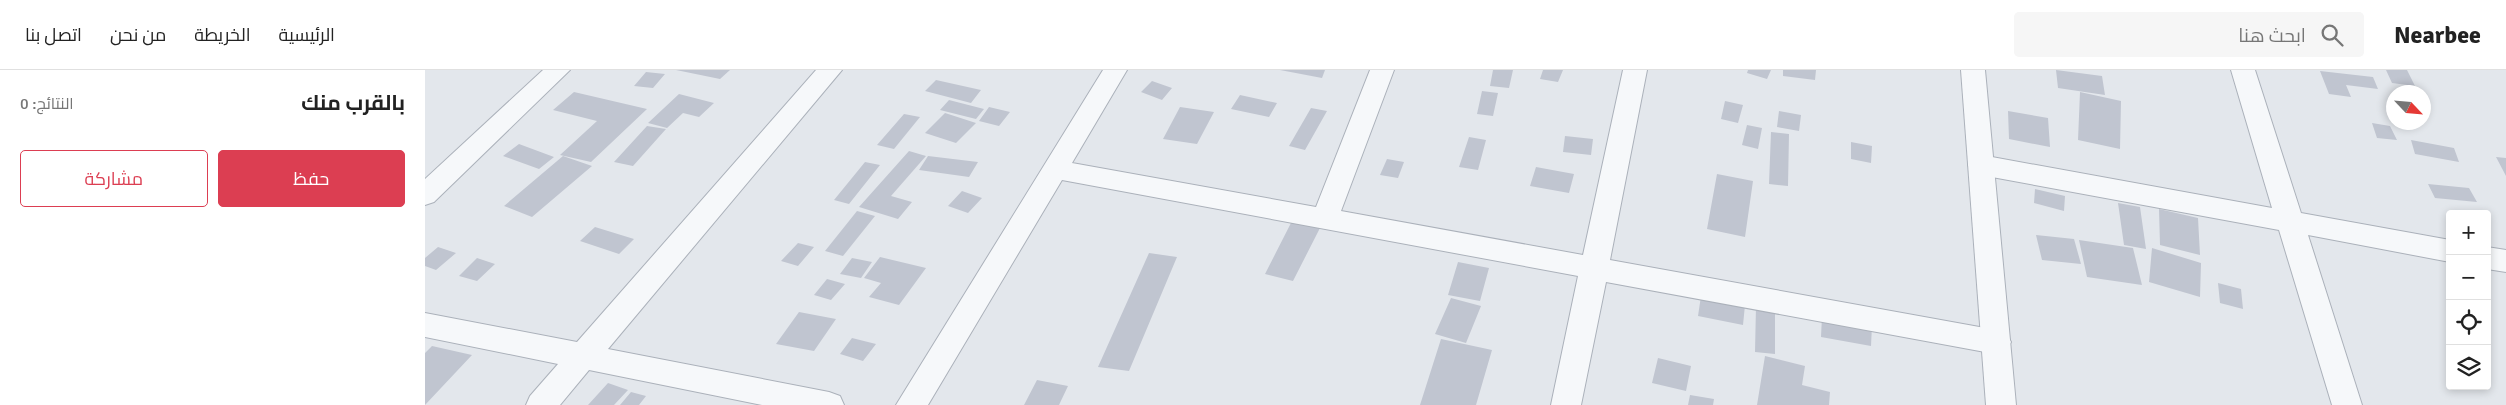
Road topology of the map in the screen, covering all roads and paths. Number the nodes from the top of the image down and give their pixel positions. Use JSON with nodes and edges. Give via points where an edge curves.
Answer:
{"nodes":[{"id":1,"x":555,"y":70,"type":"edge"},
{"id":2,"x":830,"y":70,"type":"edge"},
{"id":3,"x":1115,"y":70,"type":"edge"},
{"id":4,"x":1382,"y":70,"type":"edge"},
{"id":5,"x":1635,"y":70,"type":"edge"},
{"id":6,"x":1973,"y":70,"type":"edge"},
{"id":7,"x":2243,"y":70,"type":"edge"},
{"id":8,"x":1981,"y":165,"type":"junction"},
{"id":9,"x":1055,"y":169,"type":"junction"},
{"id":10,"x":425,"y":195,"type":"edge"},
{"id":11,"x":1325,"y":219,"type":"junction"},
{"id":12,"x":2290,"y":222,"type":"junction"},
{"id":13,"x":2446,"y":250,"type":"edge"},
{"id":14,"x":2491,"y":259,"type":"edge"},
{"id":15,"x":2506,"y":261,"type":"edge"},
{"id":16,"x":1594,"y":268,"type":"junction"},
{"id":17,"x":425,"y":325,"type":"edge"},
{"id":18,"x":1996,"y":342,"type":"junction"},
{"id":19,"x":583,"y":356,"type":"junction"},
{"id":20,"x":541,"y":405,"type":"edge"},
{"id":21,"x":829,"y":405,"type":"edge"},
{"id":22,"x":911,"y":405,"type":"edge"},
{"id":23,"x":1566,"y":405,"type":"edge"},
{"id":24,"x":2001,"y":405,"type":"edge"},
{"id":25,"x":2347,"y":405,"type":"edge"}],
"edges":[{"from":1,"to":10,"type":"street"},
{"from":2,"to":19,"type":"street"},
{"from":3,"to":9,"type":"street"},
{"from":4,"to":11,"type":"street"},
{"from":5,"to":16,"type":"street"},
{"from":6,"to":8,"type":"street"},
{"from":7,"to":12,"type":"street"},
{"from":8,"to":12,"type":"street"},
{"from":8,"to":18,"type":"street"},
{"from":9,"to":11,"type":"street"},
{"from":9,"to":22,"type":"street"},
{"from":11,"to":16,"type":"street"},
{"from":12,"to":13,"type":"street"},
{"from":12,"to":25,"type":"street"},
{"from":14,"to":15,"type":"street"},
{"from":16,"to":18,"type":"street"},
{"from":16,"to":23,"type":"street"},
{"from":17,"to":19,"type":"street"},
{"from":18,"to":24,"type":"street"},
{"from":19,"to":20,"type":"street"},
{"from":19,"to":21,"type":"street"}]}
